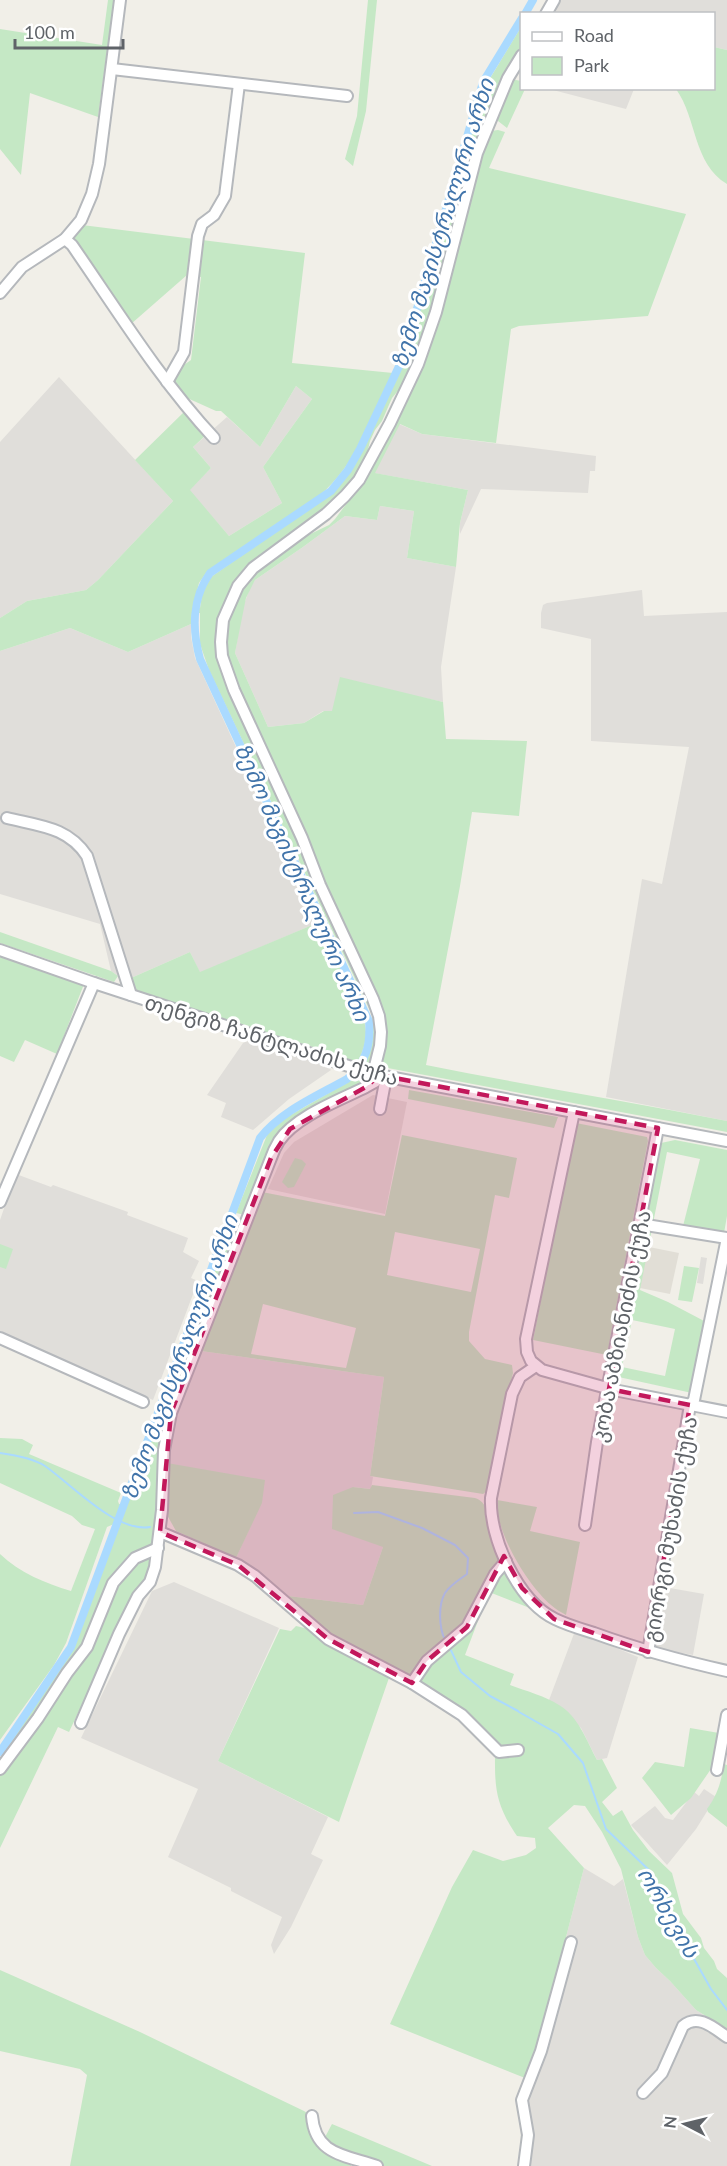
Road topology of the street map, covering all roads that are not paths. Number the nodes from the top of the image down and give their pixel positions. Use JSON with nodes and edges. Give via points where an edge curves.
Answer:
{"nodes":[{"id":1,"x":120,"y":0,"type":"edge"},
{"id":2,"x":520,"y":58,"type":"edge"},
{"id":3,"x":112,"y":69,"type":"junction"},
{"id":4,"x":238,"y":84,"type":"junction"},
{"id":5,"x":347,"y":96,"type":"dead end"},
{"id":6,"x":65,"y":239,"type":"junction"},
{"id":7,"x":0,"y":293,"type":"edge"},
{"id":8,"x":167,"y":382,"type":"junction"},
{"id":9,"x":214,"y":438,"type":"dead end"},
{"id":10,"x":7,"y":818,"type":"dead end"},
{"id":11,"x":0,"y":950,"type":"edge"},
{"id":12,"x":94,"y":983,"type":"junction"},
{"id":13,"x":131,"y":995,"type":"junction"},
{"id":14,"x":376,"y":1074,"type":"junction"},
{"id":15,"x":380,"y":1109,"type":"dead end"},
{"id":16,"x":574,"y":1112,"type":"junction"},
{"id":17,"x":658,"y":1128,"type":"junction"},
{"id":18,"x":727,"y":1142,"type":"edge"},
{"id":19,"x":0,"y":1202,"type":"edge"},
{"id":20,"x":640,"y":1224,"type":"junction"},
{"id":21,"x":727,"y":1238,"type":"edge"},
{"id":22,"x":0,"y":1338,"type":"edge"},
{"id":23,"x":536,"y":1366,"type":"junction"},
{"id":24,"x":609,"y":1389,"type":"junction"},
{"id":25,"x":143,"y":1402,"type":"dead end"},
{"id":26,"x":690,"y":1405,"type":"junction"},
{"id":27,"x":727,"y":1412,"type":"edge"},
{"id":28,"x":585,"y":1525,"type":"dead end"},
{"id":29,"x":160,"y":1532,"type":"junction"},
{"id":30,"x":158,"y":1548,"type":"junction"},
{"id":31,"x":506,"y":1561,"type":"junction"},
{"id":32,"x":648,"y":1652,"type":"junction"},
{"id":33,"x":727,"y":1671,"type":"edge"},
{"id":34,"x":412,"y":1683,"type":"junction"},
{"id":35,"x":727,"y":1715,"type":"edge"},
{"id":36,"x":81,"y":1722,"type":"dead end"},
{"id":37,"x":518,"y":1750,"type":"dead end"},
{"id":38,"x":0,"y":1769,"type":"edge"},
{"id":39,"x":717,"y":1770,"type":"dead end"},
{"id":40,"x":571,"y":1942,"type":"dead end"},
{"id":41,"x":727,"y":2037,"type":"edge"},
{"id":42,"x":643,"y":2093,"type":"dead end"},
{"id":43,"x":312,"y":2116,"type":"dead end"},
{"id":44,"x":377,"y":2166,"type":"edge"},
{"id":45,"x":524,"y":2166,"type":"edge"}],
"edges":[{"from":1,"to":3,"type":"street"},
{"from":2,"to":14,"type":"street","via":[[477,153],[436,312],[418,364],[390,423],[345,496],[246,576],[233,597],[221,631],[222,656],[234,690],[379,1016]]},
{"from":3,"to":4,"type":"street"},
{"from":3,"to":6,"type":"street","via":[[92,194],[81,220]]},
{"from":4,"to":5,"type":"street"},
{"from":4,"to":8,"type":"street","via":[[225,196],[214,215],[202,224],[198,236],[184,352]]},
{"from":6,"to":7,"type":"street","via":[[22,267]]},
{"from":6,"to":8,"type":"street"},
{"from":8,"to":9,"type":"street"},
{"from":10,"to":13,"type":"street","via":[[61,832],[78,843],[87,856]]},
{"from":11,"to":12,"type":"street","name":"თენგიზ ჩანტლაძის ქუჩა"},
{"from":12,"to":13,"type":"street","name":"თენგიზ ჩანტლაძის ქუჩა"},
{"from":12,"to":19,"type":"street"},
{"from":13,"to":14,"type":"street","name":"თენგიზ ჩანტლაძის ქუჩა"},
{"from":14,"to":15,"type":"street"},
{"from":14,"to":16,"type":"street","name":"თენგიზ ჩანტლაძის ქუჩა"},
{"from":14,"to":29,"type":"street","via":[[375,1082],[312,1114],[279,1141],[171,1413],[164,1450]]},
{"from":16,"to":17,"type":"street","name":"თენგიზ ჩანტლაძის ქუჩა"},
{"from":16,"to":23,"type":"street","via":[[526,1339],[527,1352]]},
{"from":17,"to":18,"type":"street","name":"თენგიზ ჩანტლაძის ქუჩა"},
{"from":17,"to":20,"type":"street","name":"კობა აბზიანიძის ქუჩა"},
{"from":20,"to":21,"type":"street"},
{"from":20,"to":24,"type":"street","name":"კობა აბზიანიძის ქუჩა"},
{"from":21,"to":26,"type":"street"},
{"from":22,"to":25,"type":"street"},
{"from":23,"to":24,"type":"street","name":"გიორგი მუხაძის ქუჩა"},
{"from":23,"to":31,"type":"street","name":"გიორგი მუხაძის ქუჩა","via":[[520,1377],[512,1394],[491,1498],[490,1513]]},
{"from":24,"to":26,"type":"street","name":"გიორგი მუხაძის ქუჩა"},
{"from":24,"to":28,"type":"street","name":"კობა აბზიანიძის ქუჩა"},
{"from":26,"to":27,"type":"street","name":"გიორგი მუხაძის ქუჩა"},
{"from":26,"to":32,"type":"street","name":"გიორგი მუხაძის ქუჩა"},
{"from":29,"to":30,"type":"street"},
{"from":29,"to":34,"type":"street","via":[[240,1566],[328,1639]]},
{"from":30,"to":36,"type":"street","via":[[150,1582],[138,1596],[119,1634]]},
{"from":30,"to":38,"type":"street","via":[[135,1558],[113,1583],[87,1647]]},
{"from":31,"to":32,"type":"street","name":"გიორგი მუხაძის ქუჩა","via":[[522,1588],[554,1619]]},
{"from":31,"to":34,"type":"street","via":[[467,1627],[427,1661]]},
{"from":32,"to":33,"type":"street","name":"გიორგი მუხაძის ქუჩა"},
{"from":34,"to":37,"type":"street","via":[[462,1715],[499,1752]]},
{"from":35,"to":39,"type":"street"},
{"from":40,"to":45,"type":"street","via":[[541,2051],[522,2100],[528,2135]]},
{"from":41,"to":42,"type":"street","via":[[701,2021],[688,2022],[662,2073]]},
{"from":43,"to":44,"type":"street","via":[[318,2139],[326,2148]]}]}
